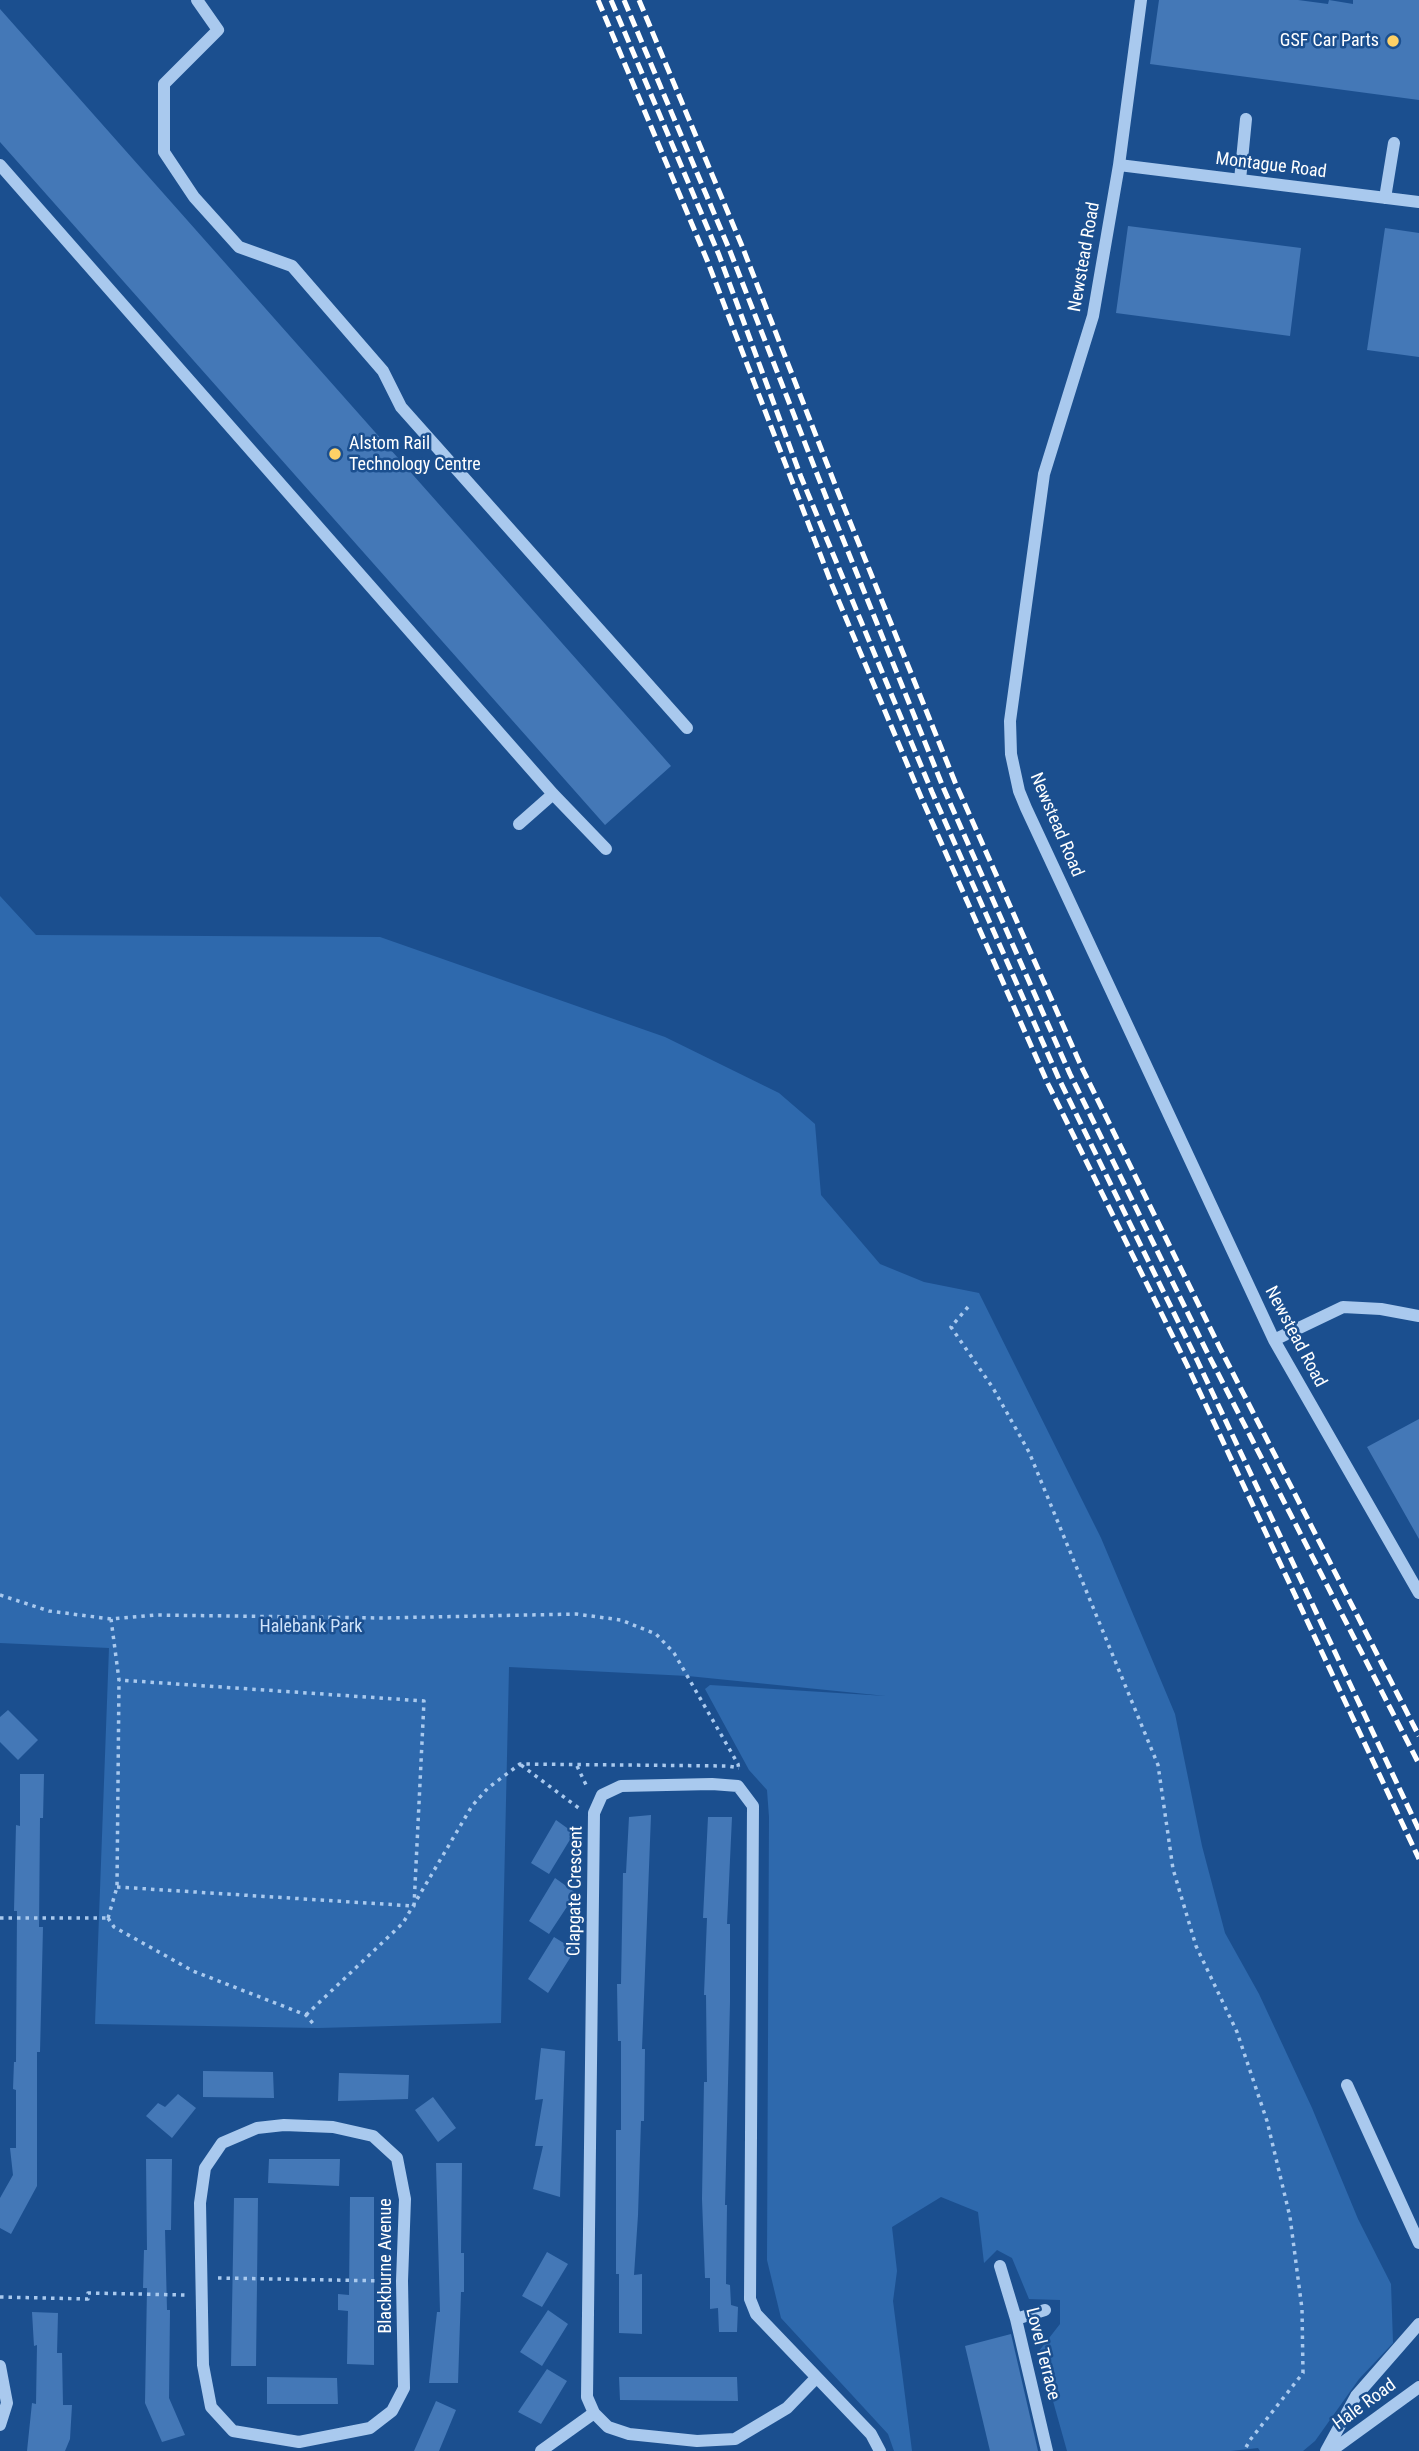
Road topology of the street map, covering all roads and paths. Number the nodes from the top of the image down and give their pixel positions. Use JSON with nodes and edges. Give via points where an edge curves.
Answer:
{"nodes":[{"id":1,"x":197,"y":0,"type":"edge"},
{"id":2,"x":1142,"y":0,"type":"edge"},
{"id":3,"x":1246,"y":119,"type":"dead end"},
{"id":4,"x":1394,"y":143,"type":"dead end"},
{"id":5,"x":0,"y":165,"type":"edge"},
{"id":6,"x":1119,"y":165,"type":"junction"},
{"id":7,"x":1240,"y":180,"type":"junction"},
{"id":8,"x":1385,"y":198,"type":"junction"},
{"id":9,"x":1419,"y":202,"type":"edge"},
{"id":10,"x":687,"y":728,"type":"dead end"},
{"id":11,"x":553,"y":794,"type":"junction"},
{"id":12,"x":519,"y":824,"type":"dead end"},
{"id":13,"x":606,"y":849,"type":"dead end"},
{"id":14,"x":968,"y":1307,"type":"dead end"},
{"id":15,"x":1419,"y":1316,"type":"edge"},
{"id":16,"x":1274,"y":1340,"type":"junction"},
{"id":17,"x":1419,"y":1592,"type":"edge"},
{"id":18,"x":0,"y":1595,"type":"edge"},
{"id":19,"x":111,"y":1619,"type":"junction"},
{"id":20,"x":119,"y":1680,"type":"junction"},
{"id":21,"x":520,"y":1764,"type":"junction"},
{"id":22,"x":577,"y":1766,"type":"junction"},
{"id":23,"x":739,"y":1768,"type":"junction"},
{"id":24,"x":738,"y":1786,"type":"junction"},
{"id":25,"x":589,"y":1791,"type":"dead end"},
{"id":26,"x":594,"y":1813,"type":"junction"},
{"id":27,"x":117,"y":1888,"type":"junction"},
{"id":28,"x":414,"y":1906,"type":"junction"},
{"id":29,"x":0,"y":1918,"type":"edge"},
{"id":30,"x":108,"y":1918,"type":"junction"},
{"id":31,"x":306,"y":2015,"type":"junction"},
{"id":32,"x":315,"y":2026,"type":"dead end"},
{"id":33,"x":1347,"y":2085,"type":"dead end"},
{"id":34,"x":1419,"y":2243,"type":"edge"},
{"id":35,"x":1000,"y":2266,"type":"dead end"},
{"id":36,"x":202,"y":2278,"type":"junction"},
{"id":37,"x":402,"y":2281,"type":"junction"},
{"id":38,"x":202,"y":2295,"type":"junction"},
{"id":39,"x":0,"y":2297,"type":"edge"},
{"id":40,"x":1045,"y":2310,"type":"dead end"},
{"id":41,"x":1016,"y":2319,"type":"junction"},
{"id":42,"x":1419,"y":2324,"type":"edge"},
{"id":43,"x":0,"y":2366,"type":"edge"},
{"id":44,"x":816,"y":2378,"type":"junction"},
{"id":45,"x":1419,"y":2387,"type":"edge"},
{"id":46,"x":594,"y":2413,"type":"junction"},
{"id":47,"x":0,"y":2425,"type":"edge"},
{"id":48,"x":299,"y":2447,"type":"edge"},
{"id":49,"x":541,"y":2451,"type":"edge"},
{"id":50,"x":880,"y":2451,"type":"edge"},
{"id":51,"x":1047,"y":2451,"type":"edge"},
{"id":52,"x":1244,"y":2451,"type":"edge"},
{"id":53,"x":1328,"y":2451,"type":"edge"}],
"edges":[{"from":1,"to":10,"type":"street","via":[[218,30],[164,84],[163,152],[194,197],[239,247],[292,266],[383,371],[401,407]]},
{"from":2,"to":6,"type":"street","name":"Newstead Road"},
{"from":3,"to":7,"type":"street"},
{"from":4,"to":8,"type":"street"},
{"from":5,"to":11,"type":"street"},
{"from":6,"to":7,"type":"street","name":"Montague Road"},
{"from":6,"to":16,"type":"street","name":"Newstead Road","via":[[1093,316],[1044,474],[1010,721],[1011,754],[1026,808]]},
{"from":7,"to":8,"type":"street","name":"Montague Road"},
{"from":8,"to":9,"type":"street","name":"Montague Road"},
{"from":11,"to":12,"type":"street"},
{"from":11,"to":13,"type":"street"},
{"from":14,"to":52,"type":"path","via":[[951,1327],[1029,1452],[1158,1765],[1173,1869],[1196,1946],[1237,2032],[1267,2120],[1285,2193],[1302,2309],[1303,2373]]},
{"from":15,"to":16,"type":"street","via":[[1343,1307]]},
{"from":16,"to":17,"type":"street","name":"Newstead Road"},
{"from":18,"to":19,"type":"path","via":[[49,1611]]},
{"from":19,"to":20,"type":"path"},
{"from":19,"to":23,"type":"path","via":[[155,1615],[383,1618],[576,1614],[621,1620],[656,1634],[674,1653]]},
{"from":20,"to":27,"type":"path"},
{"from":20,"to":28,"type":"path","via":[[424,1701]]},
{"from":21,"to":22,"type":"path"},
{"from":21,"to":26,"type":"path","via":[[585,1812]]},
{"from":21,"to":28,"type":"path","via":[[472,1806]]},
{"from":22,"to":23,"type":"path"},
{"from":22,"to":25,"type":"path"},
{"from":23,"to":24,"type":"path"},
{"from":24,"to":26,"type":"street","name":"Clapgate Crescent","via":[[621,1786],[602,1795]]},
{"from":24,"to":44,"type":"street","via":[[753,1806],[750,2299],[756,2314]]},
{"from":26,"to":46,"type":"street","name":"Clapgate Crescent","via":[[587,2397]]},
{"from":27,"to":28,"type":"path"},
{"from":27,"to":30,"type":"path"},
{"from":28,"to":31,"type":"path"},
{"from":29,"to":30,"type":"path"},
{"from":30,"to":31,"type":"path","via":[[114,1927],[193,1970]]},
{"from":31,"to":32,"type":"path"},
{"from":33,"to":34,"type":"street"},
{"from":35,"to":41,"type":"street","name":"Lovel Terrace"},
{"from":36,"to":37,"type":"path"},
{"from":36,"to":37,"type":"street","name":"Blackburne Avenue","via":[[200,2203],[205,2168],[222,2143],[257,2128],[284,2125],[333,2127],[373,2136],[397,2158],[405,2199]]},
{"from":36,"to":38,"type":"street","name":"Blackburne Avenue"},
{"from":37,"to":48,"type":"street","name":"Blackburne Avenue","via":[[404,2388],[392,2411],[370,2428]]},
{"from":38,"to":39,"type":"path"},
{"from":38,"to":48,"type":"street","name":"Blackburne Avenue","via":[[203,2365],[211,2407],[233,2431]]},
{"from":40,"to":41,"type":"street"},
{"from":41,"to":51,"type":"street","name":"Lovel Terrace"},
{"from":42,"to":53,"type":"street","via":[[1356,2396]]},
{"from":43,"to":47,"type":"street","via":[[7,2403]]},
{"from":44,"to":46,"type":"street","via":[[787,2408],[735,2439],[697,2441],[629,2434],[608,2427]]},
{"from":44,"to":50,"type":"street","via":[[871,2434]]},
{"from":45,"to":53,"type":"street","name":"Hale Road"},
{"from":46,"to":49,"type":"street"}]}
